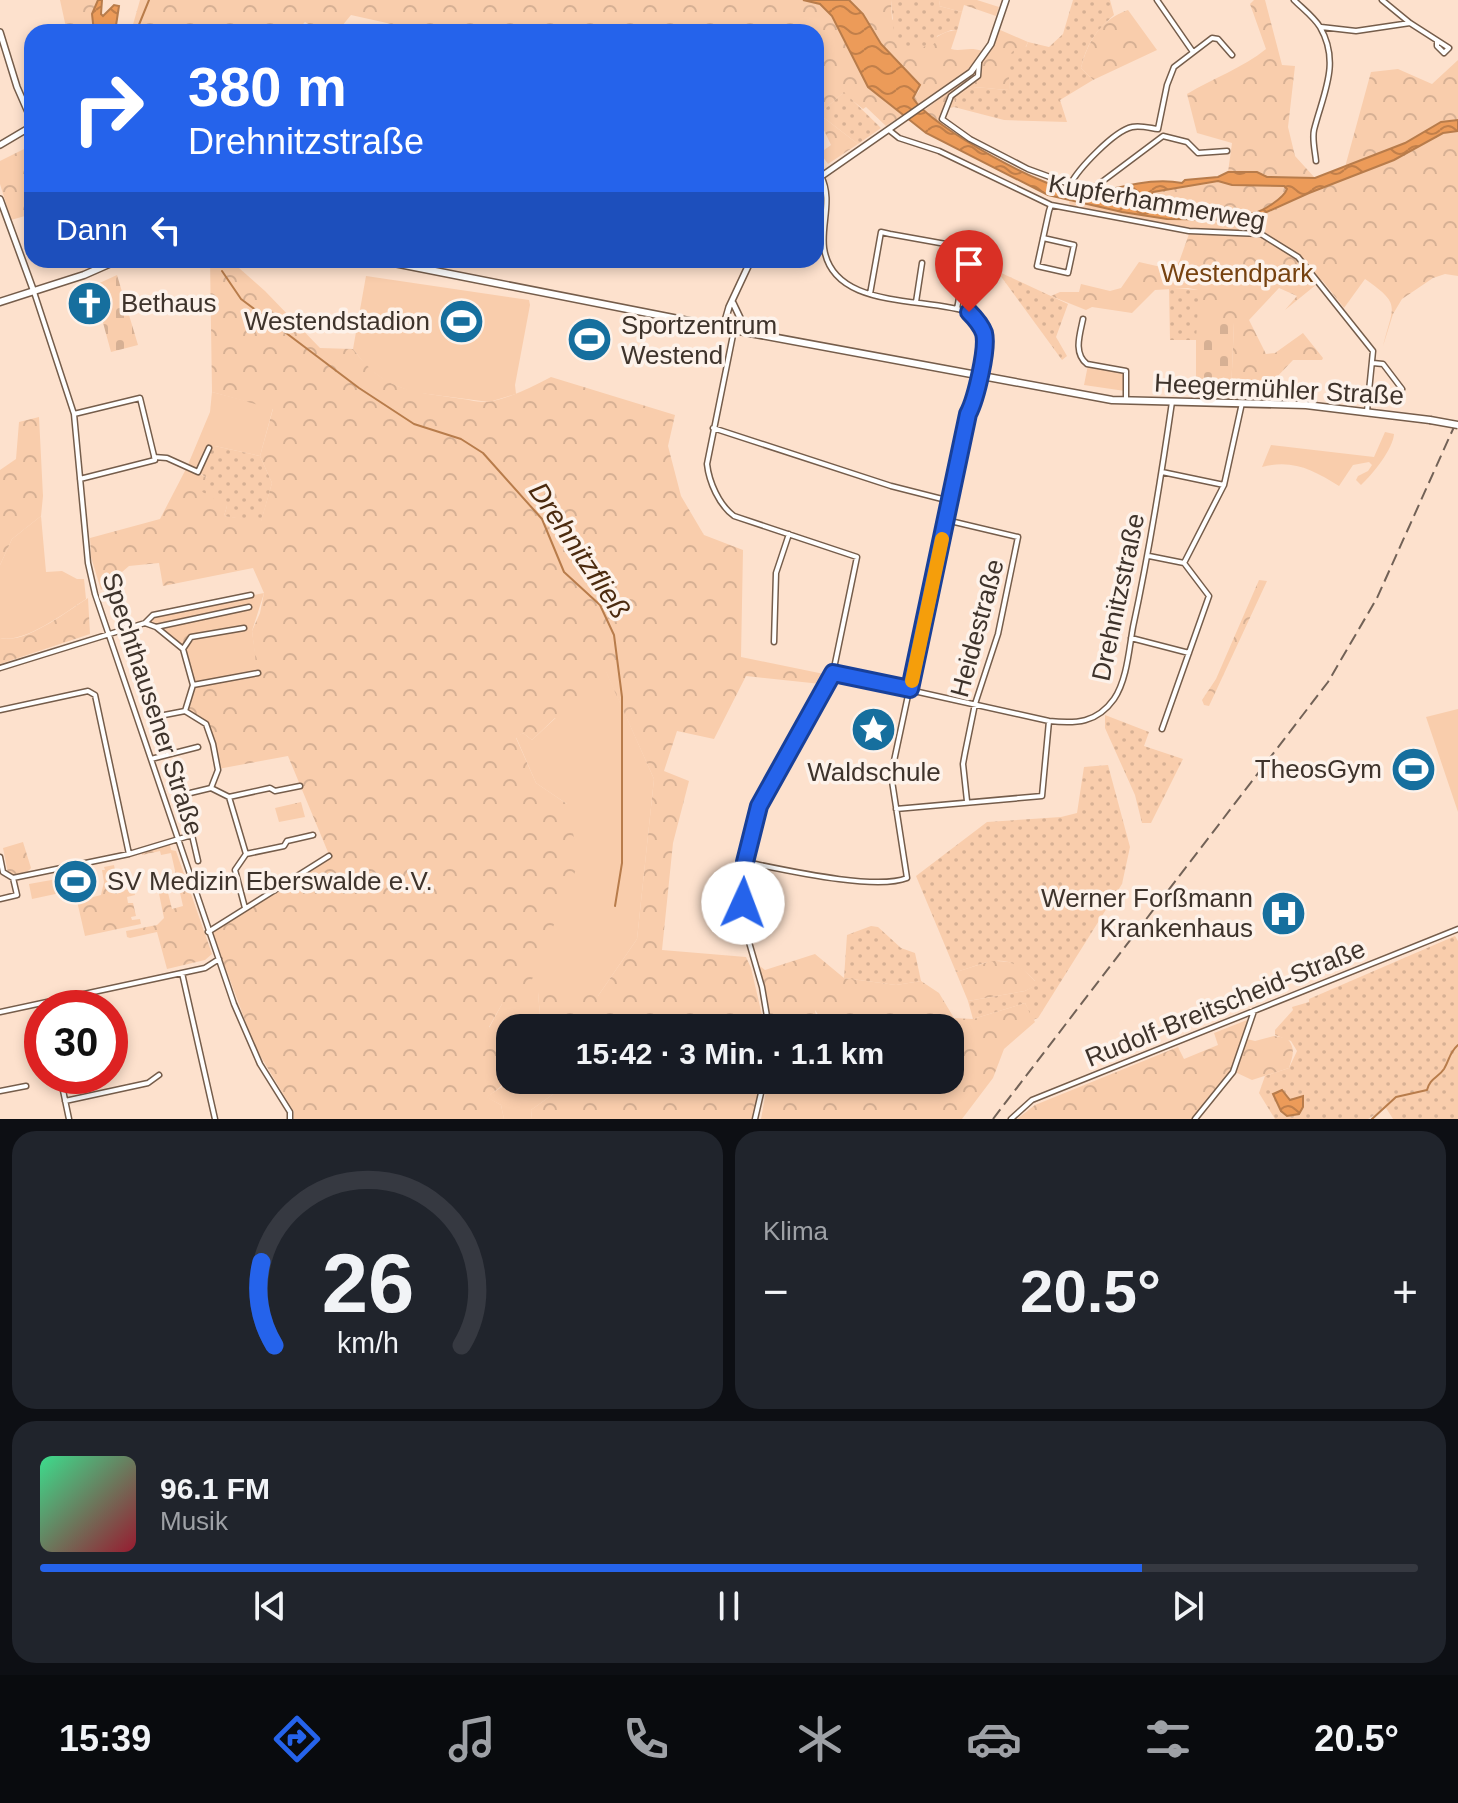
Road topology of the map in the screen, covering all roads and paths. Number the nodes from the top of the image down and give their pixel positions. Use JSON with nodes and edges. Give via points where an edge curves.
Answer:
{"nodes":[{"id":1,"x":1006,"y":0,"type":"edge"},
{"id":2,"x":1157,"y":0,"type":"edge"},
{"id":3,"x":1294,"y":0,"type":"edge"},
{"id":4,"x":1382,"y":0,"type":"edge"},
{"id":5,"x":1410,"y":23,"type":"junction"},
{"id":6,"x":1320,"y":27,"type":"junction"},
{"id":7,"x":0,"y":32,"type":"edge"},
{"id":8,"x":1437,"y":41,"type":"dead end"},
{"id":9,"x":1193,"y":52,"type":"junction"},
{"id":10,"x":1232,"y":55,"type":"dead end"},
{"id":11,"x":979,"y":63,"type":"junction"},
{"id":12,"x":24,"y":102,"type":"edge"},
{"id":13,"x":1158,"y":129,"type":"junction"},
{"id":14,"x":24,"y":130,"type":"edge"},
{"id":15,"x":889,"y":130,"type":"junction"},
{"id":16,"x":1163,"y":136,"type":"junction"},
{"id":17,"x":0,"y":145,"type":"edge"},
{"id":18,"x":1227,"y":151,"type":"dead end"},
{"id":19,"x":1316,"y":161,"type":"dead end"},
{"id":20,"x":824,"y":174,"type":"edge"},
{"id":21,"x":824,"y":185,"type":"edge"},
{"id":22,"x":1070,"y":185,"type":"junction"},
{"id":23,"x":0,"y":199,"type":"edge"},
{"id":24,"x":1051,"y":205,"type":"junction"},
{"id":25,"x":1043,"y":238,"type":"junction"},
{"id":26,"x":824,"y":242,"type":"edge"},
{"id":27,"x":824,"y":242,"type":"edge"},
{"id":28,"x":922,"y":263,"type":"dead end"},
{"id":29,"x":24,"y":265,"type":"edge"},
{"id":30,"x":25,"y":268,"type":"edge"},
{"id":31,"x":97,"y":268,"type":"edge"},
{"id":32,"x":419,"y":268,"type":"edge"},
{"id":33,"x":748,"y":268,"type":"edge"},
{"id":34,"x":34,"y":292,"type":"junction"},
{"id":35,"x":870,"y":294,"type":"junction"},
{"id":36,"x":0,"y":302,"type":"edge"},
{"id":37,"x":916,"y":302,"type":"junction"},
{"id":38,"x":733,"y":303,"type":"junction"},
{"id":39,"x":957,"y":309,"type":"junction"},
{"id":40,"x":1083,"y":319,"type":"dead end"},
{"id":41,"x":723,"y":328,"type":"junction"},
{"id":42,"x":734,"y":330,"type":"junction"},
{"id":43,"x":743,"y":331,"type":"junction"},
{"id":44,"x":1373,"y":363,"type":"junction"},
{"id":45,"x":979,"y":376,"type":"junction"},
{"id":46,"x":1402,"y":389,"type":"dead end"},
{"id":47,"x":1126,"y":400,"type":"junction"},
{"id":48,"x":1172,"y":402,"type":"junction"},
{"id":49,"x":1242,"y":403,"type":"junction"},
{"id":50,"x":1367,"y":411,"type":"junction"},
{"id":51,"x":74,"y":414,"type":"junction"},
{"id":52,"x":1458,"y":425,"type":"edge"},
{"id":53,"x":713,"y":428,"type":"junction"},
{"id":54,"x":209,"y":448,"type":"dead end"},
{"id":55,"x":155,"y":459,"type":"junction"},
{"id":56,"x":1162,"y":472,"type":"junction"},
{"id":57,"x":80,"y":479,"type":"junction"},
{"id":58,"x":1224,"y":485,"type":"junction"},
{"id":59,"x":950,"y":501,"type":"junction"},
{"id":60,"x":946,"y":520,"type":"junction"},
{"id":61,"x":789,"y":534,"type":"junction"},
{"id":62,"x":1149,"y":556,"type":"junction"},
{"id":63,"x":1184,"y":563,"type":"junction"},
{"id":64,"x":251,"y":595,"type":"dead end"},
{"id":65,"x":236,"y":598,"type":"junction"},
{"id":66,"x":249,"y":607,"type":"dead end"},
{"id":67,"x":239,"y":610,"type":"junction"},
{"id":68,"x":145,"y":623,"type":"junction"},
{"id":69,"x":156,"y":627,"type":"junction"},
{"id":70,"x":244,"y":628,"type":"dead end"},
{"id":71,"x":109,"y":633,"type":"junction"},
{"id":72,"x":1131,"y":638,"type":"junction"},
{"id":73,"x":774,"y":642,"type":"dead end"},
{"id":74,"x":183,"y":649,"type":"junction"},
{"id":75,"x":1189,"y":653,"type":"junction"},
{"id":76,"x":0,"y":668,"type":"edge"},
{"id":77,"x":258,"y":673,"type":"dead end"},
{"id":78,"x":833,"y":673,"type":"junction"},
{"id":79,"x":193,"y":685,"type":"junction"},
{"id":80,"x":910,"y":689,"type":"junction"},
{"id":81,"x":975,"y":704,"type":"junction"},
{"id":82,"x":0,"y":710,"type":"edge"},
{"id":83,"x":185,"y":711,"type":"junction"},
{"id":84,"x":1049,"y":721,"type":"junction"},
{"id":85,"x":1162,"y":729,"type":"dead end"},
{"id":86,"x":198,"y":747,"type":"dead end"},
{"id":87,"x":163,"y":755,"type":"junction"},
{"id":88,"x":151,"y":759,"type":"junction"},
{"id":89,"x":300,"y":786,"type":"dead end"},
{"id":90,"x":211,"y":788,"type":"junction"},
{"id":91,"x":229,"y":797,"type":"junction"},
{"id":92,"x":967,"y":801,"type":"junction"},
{"id":93,"x":896,"y":809,"type":"junction"},
{"id":94,"x":192,"y":835,"type":"junction"},
{"id":95,"x":313,"y":835,"type":"dead end"},
{"id":96,"x":179,"y":841,"type":"junction"},
{"id":97,"x":129,"y":854,"type":"junction"},
{"id":98,"x":246,"y":854,"type":"junction"},
{"id":99,"x":329,"y":856,"type":"dead end"},
{"id":100,"x":0,"y":857,"type":"edge"},
{"id":101,"x":198,"y":861,"type":"dead end"},
{"id":102,"x":745,"y":862,"type":"junction"},
{"id":103,"x":13,"y":878,"type":"junction"},
{"id":104,"x":0,"y":899,"type":"edge"},
{"id":105,"x":245,"y":908,"type":"junction"},
{"id":106,"x":1458,"y":929,"type":"edge"},
{"id":107,"x":208,"y":932,"type":"junction"},
{"id":108,"x":219,"y":959,"type":"junction"},
{"id":109,"x":182,"y":973,"type":"junction"},
{"id":110,"x":109,"y":990,"type":"edge"},
{"id":111,"x":24,"y":1008,"type":"edge"},
{"id":112,"x":1254,"y":1011,"type":"junction"},
{"id":113,"x":0,"y":1012,"type":"edge"},
{"id":114,"x":767,"y":1014,"type":"edge"},
{"id":115,"x":159,"y":1075,"type":"dead end"},
{"id":116,"x":24,"y":1086,"type":"edge"},
{"id":117,"x":0,"y":1091,"type":"edge"},
{"id":118,"x":64,"y":1094,"type":"edge"},
{"id":119,"x":761,"y":1094,"type":"edge"},
{"id":120,"x":65,"y":1101,"type":"junction"},
{"id":121,"x":69,"y":1119,"type":"edge"},
{"id":122,"x":215,"y":1119,"type":"edge"},
{"id":123,"x":290,"y":1119,"type":"edge"},
{"id":124,"x":755,"y":1119,"type":"edge"},
{"id":125,"x":1011,"y":1119,"type":"edge"},
{"id":126,"x":1195,"y":1119,"type":"edge"}],
"edges":[{"from":1,"to":11,"type":"main road"},
{"from":2,"to":9,"type":"street"},
{"from":3,"to":6,"type":"street"},
{"from":4,"to":5,"type":"street"},
{"from":5,"to":6,"type":"street","via":[[1356,31]]},
{"from":5,"to":8,"type":"street"},
{"from":6,"to":19,"type":"street","via":[[1331,71],[1313,133]]},
{"from":7,"to":12,"type":"main road"},
{"from":9,"to":10,"type":"street","via":[[1214,38]]},
{"from":9,"to":13,"type":"street","via":[[1174,67]]},
{"from":11,"to":15,"type":"main road"},
{"from":11,"to":22,"type":"street","via":[[978,76],[951,96],[944,123],[1028,169]]},
{"from":13,"to":16,"type":"street"},
{"from":13,"to":22,"type":"street","via":[[1124,130]]},
{"from":14,"to":17,"type":"main road"},
{"from":15,"to":20,"type":"main road"},
{"from":15,"to":24,"type":"street","name":"Kupferhammerweg"},
{"from":16,"to":18,"type":"street","via":[[1187,142],[1198,153]]},
{"from":16,"to":22,"type":"street","via":[[1095,187]]},
{"from":21,"to":27,"type":"street"},
{"from":23,"to":29,"type":"main road"},
{"from":24,"to":25,"type":"street"},
{"from":24,"to":44,"type":"street","name":"Kupferhammerweg","via":[[1200,232],[1267,237],[1306,266],[1373,351]]},
{"from":25,"to":25,"type":"street","via":[[1037,266],[1068,273],[1074,245]]},
{"from":26,"to":35,"type":"street","via":[[830,267],[844,283]]},
{"from":28,"to":37,"type":"street"},
{"from":30,"to":34,"type":"main road"},
{"from":31,"to":34,"type":"main road"},
{"from":32,"to":41,"type":"main road","name":"Heegermühler Straße"},
{"from":33,"to":38,"type":"main road"},
{"from":34,"to":36,"type":"main road"},
{"from":34,"to":51,"type":"street","name":"Spechthausener Straße"},
{"from":35,"to":37,"type":"street"},
{"from":35,"to":39,"type":"street","via":[[881,232],[968,248]]},
{"from":37,"to":39,"type":"street"},
{"from":38,"to":41,"type":"main road"},
{"from":38,"to":43,"type":"main road"},
{"from":39,"to":45,"type":"street","via":[[971,313],[985,334]]},
{"from":40,"to":47,"type":"street","name":"Heegermühler Straße","via":[[1081,360],[1126,371]]},
{"from":41,"to":42,"type":"main road","name":"Heegermühler Straße"},
{"from":42,"to":43,"type":"main road","name":"Heegermühler Straße"},
{"from":42,"to":53,"type":"street"},
{"from":43,"to":45,"type":"main road","name":"Heegermühler Straße"},
{"from":44,"to":46,"type":"street","name":"Kupferhammerweg","via":[[1383,364]]},
{"from":44,"to":50,"type":"street"},
{"from":45,"to":47,"type":"main road","name":"Heegermühler Straße"},
{"from":45,"to":59,"type":"street"},
{"from":47,"to":48,"type":"main road","name":"Heegermühler Straße"},
{"from":48,"to":49,"type":"main road","name":"Heegermühler Straße"},
{"from":48,"to":56,"type":"street","name":"Drehnitzstraße"},
{"from":49,"to":50,"type":"main road","name":"Heegermühler Straße"},
{"from":49,"to":58,"type":"street"},
{"from":50,"to":52,"type":"main road","name":"Heegermühler Straße","bridge":true},
{"from":51,"to":55,"type":"street","via":[[140,398]]},
{"from":51,"to":57,"type":"street","name":"Spechthausener Straße"},
{"from":53,"to":59,"type":"street"},
{"from":53,"to":61,"type":"street","via":[[708,473],[723,504],[734,516]]},
{"from":54,"to":55,"type":"street","via":[[198,472],[167,458]]},
{"from":55,"to":57,"type":"street"},
{"from":56,"to":58,"type":"street"},
{"from":56,"to":62,"type":"street","name":"Drehnitzstraße"},
{"from":57,"to":71,"type":"street","name":"Spechthausener Straße","via":[[88,563]]},
{"from":58,"to":63,"type":"street"},
{"from":59,"to":60,"type":"street"},
{"from":60,"to":80,"type":"street"},
{"from":60,"to":81,"type":"street","name":"Heidestraße","via":[[1018,537],[998,634]]},
{"from":61,"to":73,"type":"street","via":[[776,573]]},
{"from":61,"to":78,"type":"street","via":[[857,557]]},
{"from":62,"to":63,"type":"street"},
{"from":62,"to":72,"type":"street","name":"Drehnitzstraße"},
{"from":63,"to":75,"type":"street","via":[[1209,596]]},
{"from":64,"to":65,"type":"street"},
{"from":65,"to":67,"type":"street"},
{"from":65,"to":68,"type":"street","via":[[153,615]]},
{"from":66,"to":67,"type":"street"},
{"from":67,"to":69,"type":"street"},
{"from":68,"to":69,"type":"street"},
{"from":68,"to":71,"type":"street"},
{"from":69,"to":74,"type":"street"},
{"from":70,"to":74,"type":"street","via":[[191,637]]},
{"from":71,"to":76,"type":"street"},
{"from":71,"to":88,"type":"street","name":"Spechthausener Straße"},
{"from":72,"to":75,"type":"street"},
{"from":72,"to":84,"type":"street","name":"Drehnitzstraße","via":[[1118,693],[1106,707],[1080,722]]},
{"from":74,"to":79,"type":"street"},
{"from":75,"to":85,"type":"street"},
{"from":77,"to":79,"type":"street"},
{"from":78,"to":80,"type":"street","name":"Drehnitzstraße"},
{"from":78,"to":102,"type":"street","via":[[759,806]]},
{"from":79,"to":83,"type":"street"},
{"from":80,"to":81,"type":"street","name":"Drehnitzstraße"},
{"from":80,"to":93,"type":"street","via":[[893,770]]},
{"from":81,"to":84,"type":"street","name":"Drehnitzstraße"},
{"from":81,"to":92,"type":"street","name":"Heidestraße","via":[[963,764]]},
{"from":82,"to":97,"type":"street","via":[[88,691],[95,695]]},
{"from":83,"to":87,"type":"street","via":[[154,717]]},
{"from":83,"to":90,"type":"street","via":[[206,724],[213,744],[218,770]]},
{"from":84,"to":92,"type":"street","via":[[1042,796]]},
{"from":86,"to":87,"type":"street"},
{"from":87,"to":88,"type":"street"},
{"from":88,"to":96,"type":"street","name":"Spechthausener Straße"},
{"from":89,"to":91,"type":"street"},
{"from":90,"to":91,"type":"street"},
{"from":90,"to":94,"type":"street","via":[[182,795]]},
{"from":91,"to":98,"type":"street"},
{"from":92,"to":93,"type":"street"},
{"from":93,"to":102,"type":"street","via":[[907,878],[898,882],[835,879]]},
{"from":94,"to":96,"type":"street"},
{"from":94,"to":101,"type":"street"},
{"from":95,"to":98,"type":"street"},
{"from":96,"to":97,"type":"street"},
{"from":96,"to":107,"type":"street","name":"Spechthausener Straße"},
{"from":97,"to":103,"type":"street"},
{"from":98,"to":105,"type":"street","via":[[235,870]]},
{"from":99,"to":105,"type":"street"},
{"from":100,"to":103,"type":"street","via":[[3,872]]},
{"from":102,"to":114,"type":"street","via":[[744,925]]},
{"from":103,"to":104,"type":"street","via":[[17,895]]},
{"from":105,"to":107,"type":"street"},
{"from":106,"to":112,"type":"street","name":"Rudolf-Breitscheid-Straße"},
{"from":107,"to":108,"type":"street","name":"Spechthausener Straße"},
{"from":108,"to":109,"type":"street"},
{"from":108,"to":123,"type":"street","name":"Spechthausener Straße","via":[[253,1050]]},
{"from":109,"to":110,"type":"street"},
{"from":109,"to":122,"type":"street"},
{"from":111,"to":113,"type":"street"},
{"from":112,"to":125,"type":"street","name":"Rudolf-Breitscheid-Straße","via":[[1032,1100]]},
{"from":112,"to":126,"type":"street","via":[[1233,1072]]},
{"from":115,"to":120,"type":"street","via":[[148,1083]]},
{"from":116,"to":117,"type":"street"},
{"from":118,"to":120,"type":"street"},
{"from":119,"to":124,"type":"street"},
{"from":120,"to":121,"type":"street"}]}
